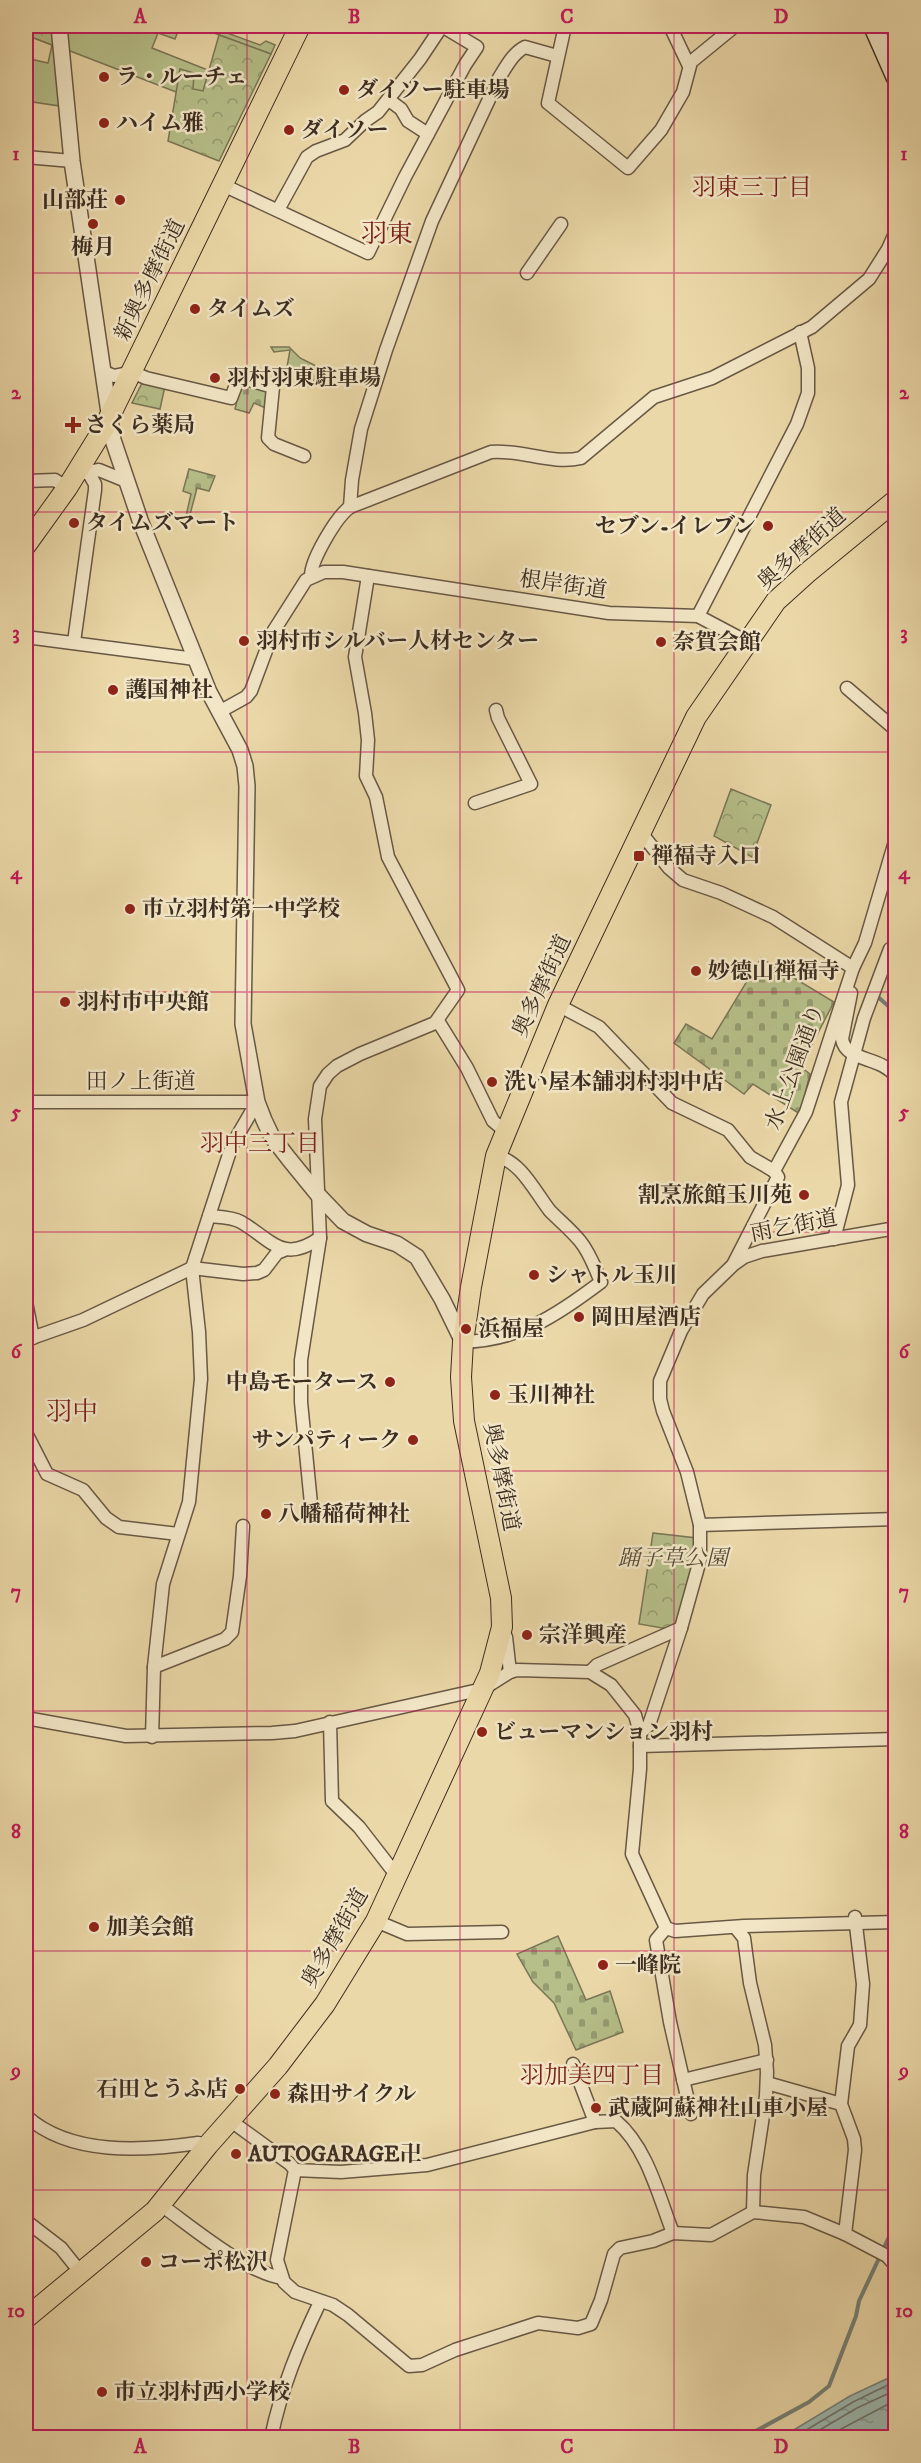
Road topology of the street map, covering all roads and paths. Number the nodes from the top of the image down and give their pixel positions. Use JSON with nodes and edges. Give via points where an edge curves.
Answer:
{"nodes":[{"id":1,"x":59,"y":26,"type":"edge"},
{"id":2,"x":300,"y":26,"type":"edge"},
{"id":3,"x":442,"y":26,"type":"edge"},
{"id":4,"x":565,"y":26,"type":"edge"},
{"id":5,"x":670,"y":26,"type":"edge"},
{"id":6,"x":735,"y":26,"type":"edge"},
{"id":7,"x":873,"y":26,"type":"edge"},
{"id":8,"x":557,"y":56,"type":"junction"},
{"id":9,"x":688,"y":66,"type":"junction"},
{"id":10,"x":896,"y":78,"type":"edge"},
{"id":11,"x":389,"y":100,"type":"junction"},
{"id":12,"x":428,"y":134,"type":"junction"},
{"id":13,"x":26,"y":157,"type":"edge"},
{"id":14,"x":72,"y":161,"type":"junction"},
{"id":15,"x":223,"y":185,"type":"junction"},
{"id":16,"x":278,"y":210,"type":"junction"},
{"id":17,"x":561,"y":224,"type":"dead end"},
{"id":18,"x":896,"y":231,"type":"edge"},
{"id":19,"x":527,"y":273,"type":"dead end"},
{"id":20,"x":800,"y":332,"type":"junction"},
{"id":21,"x":102,"y":372,"type":"junction"},
{"id":22,"x":132,"y":372,"type":"junction"},
{"id":23,"x":109,"y":418,"type":"junction"},
{"id":24,"x":304,"y":456,"type":"dead end"},
{"id":25,"x":77,"y":478,"type":"junction"},
{"id":26,"x":26,"y":481,"type":"edge"},
{"id":27,"x":126,"y":481,"type":"junction"},
{"id":28,"x":896,"y":500,"type":"edge"},
{"id":29,"x":350,"y":507,"type":"junction"},
{"id":30,"x":26,"y":544,"type":"edge"},
{"id":31,"x":311,"y":576,"type":"junction"},
{"id":32,"x":368,"y":576,"type":"junction"},
{"id":33,"x":698,"y":616,"type":"junction"},
{"id":34,"x":26,"y":637,"type":"edge"},
{"id":35,"x":74,"y":642,"type":"junction"},
{"id":36,"x":747,"y":642,"type":"junction"},
{"id":37,"x":195,"y":659,"type":"junction"},
{"id":38,"x":847,"y":688,"type":"dead end"},
{"id":39,"x":496,"y":710,"type":"dead end"},
{"id":40,"x":219,"y":712,"type":"junction"},
{"id":41,"x":896,"y":730,"type":"edge"},
{"id":42,"x":475,"y":802,"type":"dead end"},
{"id":43,"x":642,"y":834,"type":"junction"},
{"id":44,"x":895,"y":839,"type":"edge"},
{"id":45,"x":890,"y":949,"type":"dead end"},
{"id":46,"x":853,"y":968,"type":"junction"},
{"id":47,"x":558,"y":1005,"type":"junction"},
{"id":48,"x":438,"y":1021,"type":"junction"},
{"id":49,"x":853,"y":1055,"type":"junction"},
{"id":50,"x":896,"y":1077,"type":"edge"},
{"id":51,"x":26,"y":1102,"type":"edge"},
{"id":52,"x":257,"y":1102,"type":"junction"},
{"id":53,"x":505,"y":1131,"type":"junction"},
{"id":54,"x":496,"y":1156,"type":"junction"},
{"id":55,"x":774,"y":1171,"type":"junction"},
{"id":56,"x":320,"y":1197,"type":"junction"},
{"id":57,"x":209,"y":1216,"type":"junction"},
{"id":58,"x":896,"y":1228,"type":"edge"},
{"id":59,"x":320,"y":1238,"type":"junction"},
{"id":60,"x":834,"y":1239,"type":"junction"},
{"id":61,"x":284,"y":1250,"type":"junction"},
{"id":62,"x":734,"y":1264,"type":"junction"},
{"id":63,"x":192,"y":1268,"type":"junction"},
{"id":64,"x":26,"y":1302,"type":"edge"},
{"id":65,"x":29,"y":1339,"type":"edge"},
{"id":66,"x":463,"y":1342,"type":"junction"},
{"id":67,"x":26,"y":1433,"type":"edge"},
{"id":68,"x":312,"y":1514,"type":"dead end"},
{"id":69,"x":896,"y":1519,"type":"edge"},
{"id":70,"x":700,"y":1525,"type":"junction"},
{"id":71,"x":243,"y":1526,"type":"dead end"},
{"id":72,"x":178,"y":1534,"type":"junction"},
{"id":73,"x":502,"y":1627,"type":"junction"},
{"id":74,"x":681,"y":1628,"type":"junction"},
{"id":75,"x":154,"y":1667,"type":"junction"},
{"id":76,"x":510,"y":1672,"type":"junction"},
{"id":77,"x":590,"y":1672,"type":"junction"},
{"id":78,"x":483,"y":1689,"type":"junction"},
{"id":79,"x":26,"y":1718,"type":"edge"},
{"id":80,"x":330,"y":1722,"type":"junction"},
{"id":81,"x":640,"y":1733,"type":"junction"},
{"id":82,"x":152,"y":1737,"type":"junction"},
{"id":83,"x":896,"y":1739,"type":"edge"},
{"id":84,"x":640,"y":1746,"type":"junction"},
{"id":85,"x":397,"y":1876,"type":"junction"},
{"id":86,"x":856,"y":1920,"type":"junction"},
{"id":87,"x":376,"y":1921,"type":"junction"},
{"id":88,"x":896,"y":1922,"type":"edge"},
{"id":89,"x":666,"y":1928,"type":"junction"},
{"id":90,"x":736,"y":1928,"type":"junction"},
{"id":91,"x":502,"y":1932,"type":"dead end"},
{"id":92,"x":766,"y":2060,"type":"junction"},
{"id":93,"x":573,"y":2064,"type":"dead end"},
{"id":94,"x":683,"y":2080,"type":"junction"},
{"id":95,"x":767,"y":2083,"type":"junction"},
{"id":96,"x":841,"y":2104,"type":"junction"},
{"id":97,"x":691,"y":2114,"type":"dead end"},
{"id":98,"x":26,"y":2116,"type":"edge"},
{"id":99,"x":231,"y":2121,"type":"junction"},
{"id":100,"x":595,"y":2122,"type":"junction"},
{"id":101,"x":208,"y":2145,"type":"junction"},
{"id":102,"x":295,"y":2170,"type":"junction"},
{"id":103,"x":161,"y":2205,"type":"junction"},
{"id":104,"x":753,"y":2212,"type":"junction"},
{"id":105,"x":26,"y":2221,"type":"edge"},
{"id":106,"x":673,"y":2233,"type":"junction"},
{"id":107,"x":845,"y":2234,"type":"junction"},
{"id":108,"x":886,"y":2257,"type":"edge"},
{"id":109,"x":81,"y":2272,"type":"junction"},
{"id":110,"x":282,"y":2278,"type":"junction"},
{"id":111,"x":320,"y":2302,"type":"junction"},
{"id":112,"x":26,"y":2318,"type":"edge"},
{"id":113,"x":271,"y":2438,"type":"edge"}],
"edges":[{"from":1,"to":14,"type":"street"},
{"from":2,"to":15,"type":"main road","name":"新奥多摩街道"},
{"from":3,"to":11,"type":"street"},
{"from":3,"to":12,"type":"street","via":[[477,47]]},
{"from":4,"to":8,"type":"street"},
{"from":5,"to":9,"type":"street"},
{"from":6,"to":9,"type":"street"},
{"from":7,"to":10,"type":"main road"},
{"from":8,"to":9,"type":"street","via":[[548,103],[628,168],[661,130],[683,92]]},
{"from":8,"to":29,"type":"street","via":[[525,47],[508,63],[432,220],[368,406]]},
{"from":11,"to":12,"type":"street","via":[[408,121]]},
{"from":11,"to":16,"type":"street","via":[[349,137],[311,154]]},
{"from":12,"to":16,"type":"street","via":[[368,253]]},
{"from":13,"to":14,"type":"street"},
{"from":14,"to":21,"type":"street"},
{"from":15,"to":16,"type":"street"},
{"from":15,"to":22,"type":"main road","name":"新奥多摩街道"},
{"from":17,"to":19,"type":"street"},
{"from":18,"to":20,"type":"street","via":[[869,279],[812,327]]},
{"from":20,"to":29,"type":"street","via":[[712,378],[654,397],[581,458],[491,452]]},
{"from":20,"to":33,"type":"street","via":[[808,368],[808,393],[797,424]]},
{"from":21,"to":22,"type":"street","via":[[114,376]]},
{"from":21,"to":23,"type":"street"},
{"from":22,"to":23,"type":"main road","name":"新奥多摩街道"},
{"from":22,"to":24,"type":"street","via":[[231,398],[239,377],[273,387],[268,438]]},
{"from":23,"to":25,"type":"main road","name":"新奥多摩街道"},
{"from":23,"to":27,"type":"street"},
{"from":25,"to":26,"type":"street"},
{"from":25,"to":27,"type":"street","via":[[103,471]]},
{"from":25,"to":30,"type":"main road","name":"新奥多摩街道"},
{"from":25,"to":35,"type":"street","via":[[95,484],[95,490]]},
{"from":27,"to":37,"type":"street"},
{"from":28,"to":36,"type":"main road","name":"奥多摩街道","via":[[776,601]]},
{"from":29,"to":31,"type":"street","via":[[340,516],[314,561]]},
{"from":31,"to":32,"type":"street","name":"根岸街道","via":[[331,571]]},
{"from":31,"to":40,"type":"street","via":[[273,632],[251,691]]},
{"from":32,"to":33,"type":"street","name":"根岸街道","via":[[609,613]]},
{"from":32,"to":48,"type":"street","via":[[355,657],[368,740],[366,776],[376,797],[388,857],[458,990]]},
{"from":33,"to":36,"type":"street","name":"根岸街道"},
{"from":34,"to":35,"type":"street"},
{"from":35,"to":37,"type":"street"},
{"from":36,"to":43,"type":"main road","name":"奥多摩街道","via":[[696,717]]},
{"from":37,"to":40,"type":"street"},
{"from":38,"to":41,"type":"street"},
{"from":39,"to":42,"type":"street","via":[[531,784]]},
{"from":40,"to":52,"type":"street","via":[[245,765],[243,1024]]},
{"from":43,"to":46,"type":"street","via":[[683,879],[773,917]]},
{"from":43,"to":47,"type":"main road","name":"奥多摩街道"},
{"from":44,"to":46,"type":"street","name":"水上公園通り","via":[[865,944]]},
{"from":45,"to":49,"type":"street"},
{"from":46,"to":49,"type":"street","via":[[842,1039]]},
{"from":46,"to":55,"type":"street","name":"水上公園通り","via":[[806,1112]]},
{"from":47,"to":53,"type":"main road","name":"奥多摩街道"},
{"from":47,"to":55,"type":"street","via":[[599,1027],[672,1103],[728,1130],[750,1157]]},
{"from":48,"to":53,"type":"street","via":[[493,1120]]},
{"from":48,"to":56,"type":"street","via":[[360,1054],[328,1074],[318,1093],[315,1119]]},
{"from":49,"to":50,"type":"street","via":[[881,1064]]},
{"from":49,"to":60,"type":"street","via":[[841,1102],[848,1185]]},
{"from":51,"to":52,"type":"street","name":"田ノ上街道"},
{"from":52,"to":56,"type":"street","via":[[272,1137]]},
{"from":52,"to":57,"type":"street","via":[[232,1145]]},
{"from":53,"to":54,"type":"main road","name":"奥多摩街道"},
{"from":54,"to":66,"type":"main road","name":"奥多摩街道"},
{"from":54,"to":66,"type":"street","via":[[507,1158],[580,1241],[601,1282],[522,1331],[494,1340]]},
{"from":55,"to":62,"type":"street","name":"雨乞街道","via":[[778,1177]]},
{"from":56,"to":59,"type":"street"},
{"from":56,"to":66,"type":"street","via":[[343,1221],[417,1257]]},
{"from":57,"to":61,"type":"street","via":[[239,1221]]},
{"from":57,"to":63,"type":"street"},
{"from":58,"to":60,"type":"street","name":"雨乞街道"},
{"from":59,"to":61,"type":"street"},
{"from":59,"to":68,"type":"street","via":[[301,1360]]},
{"from":60,"to":62,"type":"street","name":"雨乞街道","via":[[752,1253]]},
{"from":61,"to":63,"type":"street","via":[[257,1273]]},
{"from":62,"to":70,"type":"street","via":[[695,1305],[660,1381],[663,1411],[687,1472]]},
{"from":63,"to":65,"type":"street","via":[[83,1320]]},
{"from":63,"to":72,"type":"street","via":[[201,1378],[189,1502]]},
{"from":64,"to":65,"type":"street"},
{"from":66,"to":73,"type":"main road","name":"奥多摩街道","via":[[464,1421],[501,1598]]},
{"from":67,"to":72,"type":"street","via":[[47,1474],[83,1490],[106,1518],[119,1527]]},
{"from":69,"to":70,"type":"street"},
{"from":70,"to":74,"type":"street","via":[[700,1560]]},
{"from":71,"to":75,"type":"street","via":[[232,1632],[225,1639]]},
{"from":72,"to":75,"type":"street","via":[[163,1584]]},
{"from":73,"to":76,"type":"street"},
{"from":73,"to":78,"type":"main road","name":"奥多摩街道"},
{"from":74,"to":77,"type":"street","via":[[597,1665]]},
{"from":74,"to":81,"type":"street","via":[[649,1725]]},
{"from":75,"to":82,"type":"street"},
{"from":76,"to":77,"type":"street"},
{"from":76,"to":78,"type":"street"},
{"from":77,"to":81,"type":"street","via":[[612,1685],[624,1698]]},
{"from":78,"to":80,"type":"street"},
{"from":78,"to":85,"type":"main road","name":"奥多摩街道"},
{"from":79,"to":82,"type":"street","via":[[112,1735]]},
{"from":80,"to":82,"type":"street","via":[[272,1733]]},
{"from":80,"to":85,"type":"street","via":[[332,1801],[359,1827]]},
{"from":81,"to":84,"type":"street"},
{"from":83,"to":84,"type":"street"},
{"from":84,"to":89,"type":"street","via":[[633,1854]]},
{"from":85,"to":87,"type":"main road","name":"奥多摩街道"},
{"from":86,"to":88,"type":"street"},
{"from":86,"to":90,"type":"street"},
{"from":86,"to":96,"type":"street","via":[[863,1984],[860,2025],[848,2046]]},
{"from":87,"to":91,"type":"street","via":[[407,1934]]},
{"from":87,"to":99,"type":"main road","name":"奥多摩街道","via":[[308,2030]]},
{"from":89,"to":90,"type":"street"},
{"from":89,"to":94,"type":"street","via":[[656,1940]]},
{"from":90,"to":92,"type":"street","via":[[744,1938]]},
{"from":92,"to":94,"type":"street"},
{"from":92,"to":95,"type":"street"},
{"from":93,"to":100,"type":"street"},
{"from":94,"to":97,"type":"street"},
{"from":95,"to":96,"type":"street"},
{"from":95,"to":104,"type":"street"},
{"from":96,"to":107,"type":"street","via":[[855,2150]]},
{"from":98,"to":101,"type":"street","via":[[58,2136],[92,2145]]},
{"from":99,"to":101,"type":"main road","name":"奥多摩街道"},
{"from":99,"to":102,"type":"street"},
{"from":100,"to":102,"type":"street","via":[[428,2165],[341,2172]]},
{"from":100,"to":106,"type":"street","via":[[616,2121],[628,2132],[646,2164]]},
{"from":101,"to":103,"type":"main road","name":"奥多摩街道"},
{"from":102,"to":110,"type":"street","via":[[277,2260]]},
{"from":103,"to":109,"type":"main road","name":"奥多摩街道"},
{"from":103,"to":110,"type":"street","via":[[232,2255]]},
{"from":104,"to":106,"type":"street","via":[[711,2235]]},
{"from":104,"to":107,"type":"street","via":[[804,2217]]},
{"from":105,"to":109,"type":"street","via":[[61,2248]]},
{"from":106,"to":111,"type":"street","via":[[616,2251],[595,2317],[587,2326],[538,2323],[417,2366],[405,2365],[348,2315]]},
{"from":107,"to":108,"type":"street"},
{"from":109,"to":112,"type":"main road","name":"奥多摩街道"},
{"from":110,"to":111,"type":"street","via":[[295,2292]]},
{"from":111,"to":113,"type":"street","via":[[288,2373]]}]}
